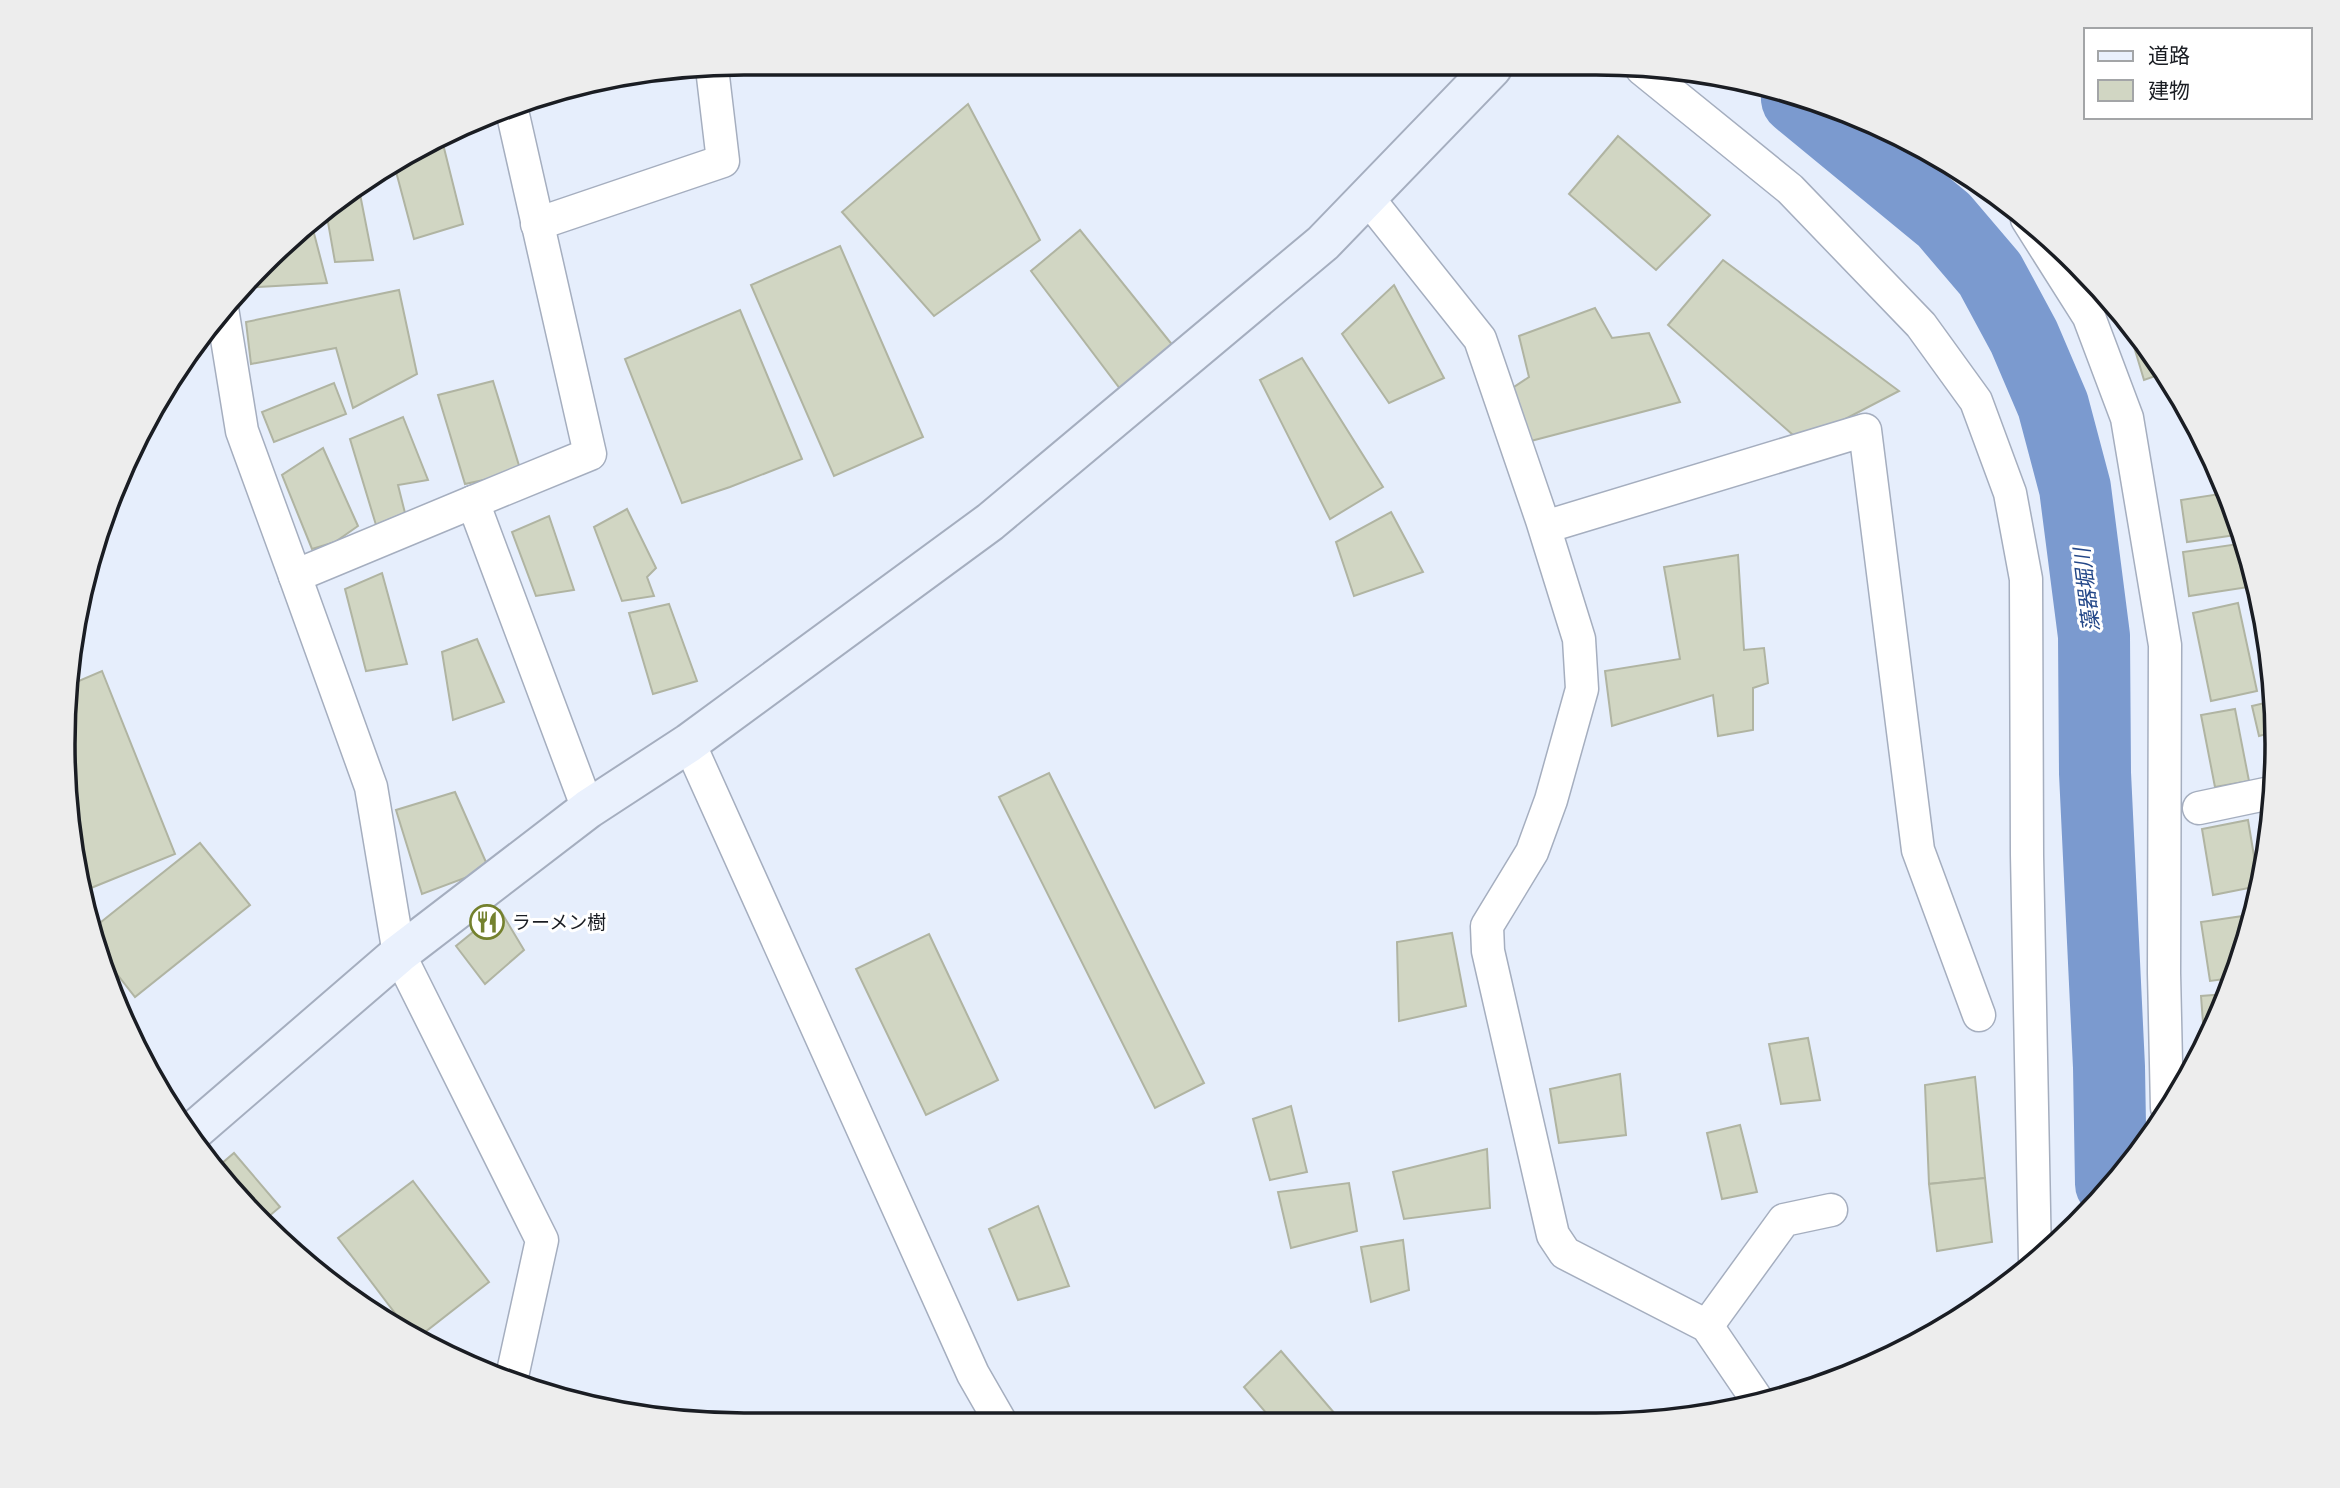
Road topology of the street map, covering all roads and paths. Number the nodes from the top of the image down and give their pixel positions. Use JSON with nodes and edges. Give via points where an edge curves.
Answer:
{"nodes":[{"id":1,"x":1485,"y":75,"type":"edge"},
{"id":2,"x":713,"y":76,"type":"edge"},
{"id":3,"x":1653,"y":78,"type":"edge"},
{"id":4,"x":513,"y":117,"type":"edge"},
{"id":5,"x":1367,"y":197,"type":"junction"},
{"id":6,"x":537,"y":224,"type":"junction"},
{"id":7,"x":2046,"y":250,"type":"edge"},
{"id":8,"x":2060,"y":262,"type":"edge"},
{"id":9,"x":2066,"y":281,"type":"junction"},
{"id":10,"x":224,"y":323,"type":"edge"},
{"id":11,"x":473,"y":502,"type":"junction"},
{"id":12,"x":1545,"y":527,"type":"junction"},
{"id":13,"x":295,"y":576,"type":"junction"},
{"id":14,"x":689,"y":743,"type":"junction"},
{"id":15,"x":2262,"y":795,"type":"edge"},
{"id":16,"x":2199,"y":808,"type":"dead end"},
{"id":17,"x":588,"y":809,"type":"junction"},
{"id":18,"x":399,"y":954,"type":"junction"},
{"id":19,"x":1979,"y":1015,"type":"dead end"},
{"id":20,"x":2167,"y":1092,"type":"edge"},
{"id":21,"x":197,"y":1128,"type":"edge"},
{"id":22,"x":1831,"y":1210,"type":"dead end"},
{"id":23,"x":2035,"y":1249,"type":"edge"},
{"id":24,"x":1707,"y":1326,"type":"junction"},
{"id":25,"x":513,"y":1371,"type":"edge"},
{"id":26,"x":1753,"y":1394,"type":"edge"},
{"id":27,"x":995,"y":1413,"type":"edge"}],
"edges":[{"from":1,"to":5,"type":"street"},
{"from":2,"to":6,"type":"street","via":[[723,161]]},
{"from":3,"to":23,"type":"street","via":[[1790,190],[1920,325],[1976,401],[2010,493],[2026,579],[2026,855]]},
{"from":4,"to":6,"type":"street"},
{"from":5,"to":12,"type":"street","via":[[1480,340]]},
{"from":5,"to":14,"type":"street","via":[[1324,243],[990,522]]},
{"from":6,"to":11,"type":"street","via":[[590,454]]},
{"from":7,"to":9,"type":"street"},
{"from":8,"to":9,"type":"street"},
{"from":9,"to":20,"type":"street","via":[[2089,317],[2127,418],[2165,645]]},
{"from":10,"to":13,"type":"street","via":[[242,431]]},
{"from":11,"to":13,"type":"street"},
{"from":11,"to":17,"type":"street"},
{"from":12,"to":19,"type":"street","via":[[1866,430],[1918,850]]},
{"from":12,"to":24,"type":"street","via":[[1579,639],[1582,689],[1532,852],[1487,926],[1488,951],[1553,1235],[1565,1253]]},
{"from":13,"to":18,"type":"street","via":[[371,787]]},
{"from":14,"to":17,"type":"street"},
{"from":14,"to":27,"type":"street","via":[[972,1374]]},
{"from":15,"to":16,"type":"street"},
{"from":17,"to":18,"type":"street"},
{"from":18,"to":21,"type":"street"},
{"from":18,"to":25,"type":"street","via":[[542,1240]]},
{"from":22,"to":24,"type":"street","via":[[1784,1220]]},
{"from":24,"to":26,"type":"street"}]}
